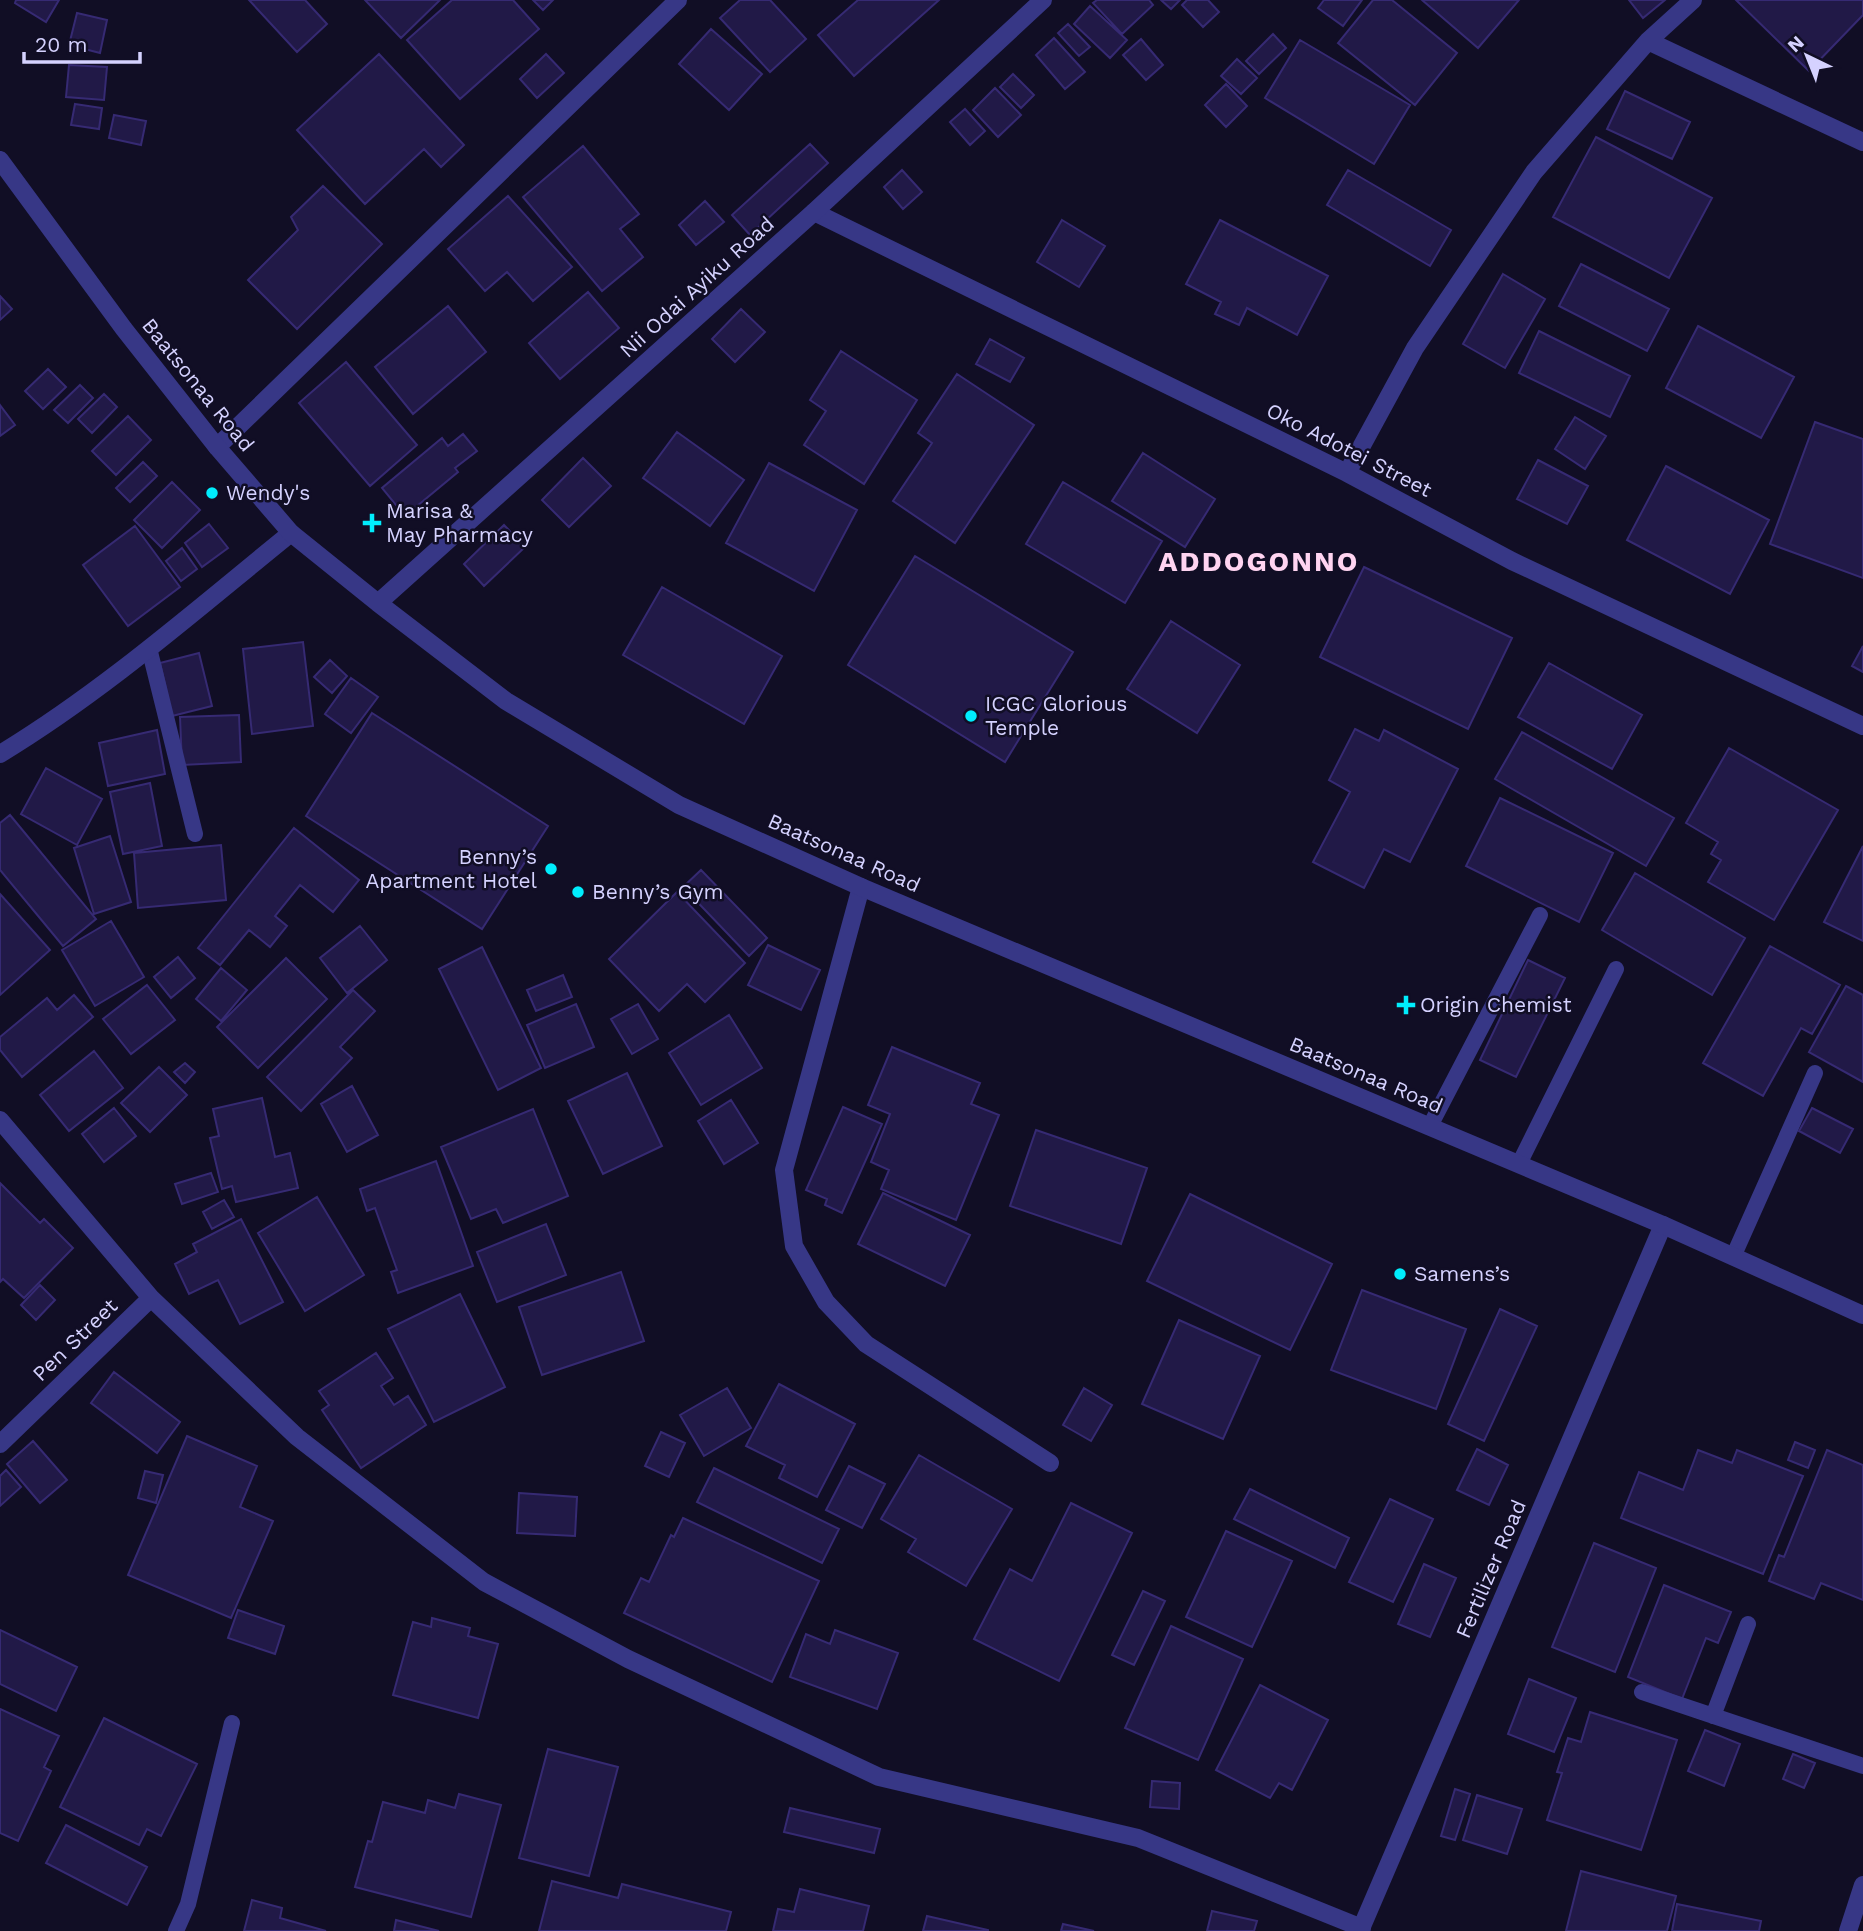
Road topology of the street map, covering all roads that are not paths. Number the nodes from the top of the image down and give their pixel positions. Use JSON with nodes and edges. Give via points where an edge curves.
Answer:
{"nodes":[{"id":1,"x":678,"y":0,"type":"edge"},
{"id":2,"x":1043,"y":0,"type":"edge"},
{"id":3,"x":1693,"y":0,"type":"edge"},
{"id":4,"x":1648,"y":41,"type":"junction"},
{"id":5,"x":1863,"y":142,"type":"edge"},
{"id":6,"x":0,"y":160,"type":"edge"},
{"id":7,"x":814,"y":212,"type":"junction"},
{"id":8,"x":217,"y":447,"type":"junction"},
{"id":9,"x":1347,"y":472,"type":"junction"},
{"id":10,"x":291,"y":533,"type":"junction"},
{"id":11,"x":378,"y":603,"type":"junction"},
{"id":12,"x":149,"y":648,"type":"junction"},
{"id":13,"x":1863,"y":726,"type":"edge"},
{"id":14,"x":0,"y":754,"type":"edge"},
{"id":15,"x":195,"y":834,"type":"dead end"},
{"id":16,"x":861,"y":887,"type":"junction"},
{"id":17,"x":1540,"y":915,"type":"dead end"},
{"id":18,"x":1616,"y":969,"type":"dead end"},
{"id":19,"x":1815,"y":1073,"type":"dead end"},
{"id":20,"x":0,"y":1120,"type":"edge"},
{"id":21,"x":1430,"y":1126,"type":"junction"},
{"id":22,"x":1519,"y":1164,"type":"junction"},
{"id":23,"x":1663,"y":1225,"type":"junction"},
{"id":24,"x":1732,"y":1256,"type":"junction"},
{"id":25,"x":151,"y":1298,"type":"junction"},
{"id":26,"x":1863,"y":1315,"type":"edge"},
{"id":27,"x":0,"y":1444,"type":"edge"},
{"id":28,"x":1050,"y":1463,"type":"dead end"},
{"id":29,"x":1748,"y":1625,"type":"dead end"},
{"id":30,"x":1642,"y":1692,"type":"dead end"},
{"id":31,"x":1713,"y":1716,"type":"junction"},
{"id":32,"x":232,"y":1723,"type":"dead end"},
{"id":33,"x":1863,"y":1766,"type":"edge"},
{"id":34,"x":1863,"y":1885,"type":"edge"},
{"id":35,"x":1361,"y":1929,"type":"edge"},
{"id":36,"x":176,"y":1931,"type":"edge"},
{"id":37,"x":1848,"y":1931,"type":"edge"}],
"edges":[{"from":1,"to":8,"type":"street"},
{"from":2,"to":7,"type":"street","name":"Nii Odai Ayiku Road"},
{"from":3,"to":4,"type":"street"},
{"from":4,"to":5,"type":"street"},
{"from":4,"to":9,"type":"street","via":[[1534,172],[1415,348]]},
{"from":6,"to":8,"type":"street","name":"Baatsonaa Road"},
{"from":7,"to":9,"type":"street","name":"Oko Adotei Street"},
{"from":7,"to":11,"type":"street","name":"Nii Odai Ayiku Road"},
{"from":8,"to":10,"type":"street","name":"Baatsonaa Road"},
{"from":9,"to":13,"type":"street","name":"Oko Adotei Street","via":[[1512,561]]},
{"from":10,"to":11,"type":"street","name":"Baatsonaa Road"},
{"from":10,"to":12,"type":"street"},
{"from":11,"to":16,"type":"street","name":"Baatsonaa Road","via":[[506,701],[680,805]]},
{"from":12,"to":14,"type":"street"},
{"from":12,"to":15,"type":"lane"},
{"from":16,"to":21,"type":"street","name":"Baatsonaa Road"},
{"from":16,"to":28,"type":"street","via":[[785,1170],[794,1246],[826,1302],[866,1344]]},
{"from":17,"to":21,"type":"lane"},
{"from":18,"to":22,"type":"lane"},
{"from":19,"to":24,"type":"lane"},
{"from":20,"to":25,"type":"street"},
{"from":21,"to":22,"type":"street","name":"Baatsonaa Road"},
{"from":22,"to":23,"type":"street","name":"Baatsonaa Road"},
{"from":23,"to":24,"type":"street","name":"Baatsonaa Road"},
{"from":23,"to":35,"type":"street","name":"Fertilizer Road"},
{"from":24,"to":26,"type":"street","name":"Baatsonaa Road"},
{"from":25,"to":27,"type":"street","name":"Pen Street"},
{"from":25,"to":35,"type":"street","via":[[297,1437],[484,1582],[628,1659],[879,1777],[1138,1838]]},
{"from":29,"to":31,"type":"lane"},
{"from":30,"to":31,"type":"lane"},
{"from":31,"to":33,"type":"lane"},
{"from":32,"to":36,"type":"lane","via":[[188,1904]]},
{"from":34,"to":37,"type":"street"}]}
